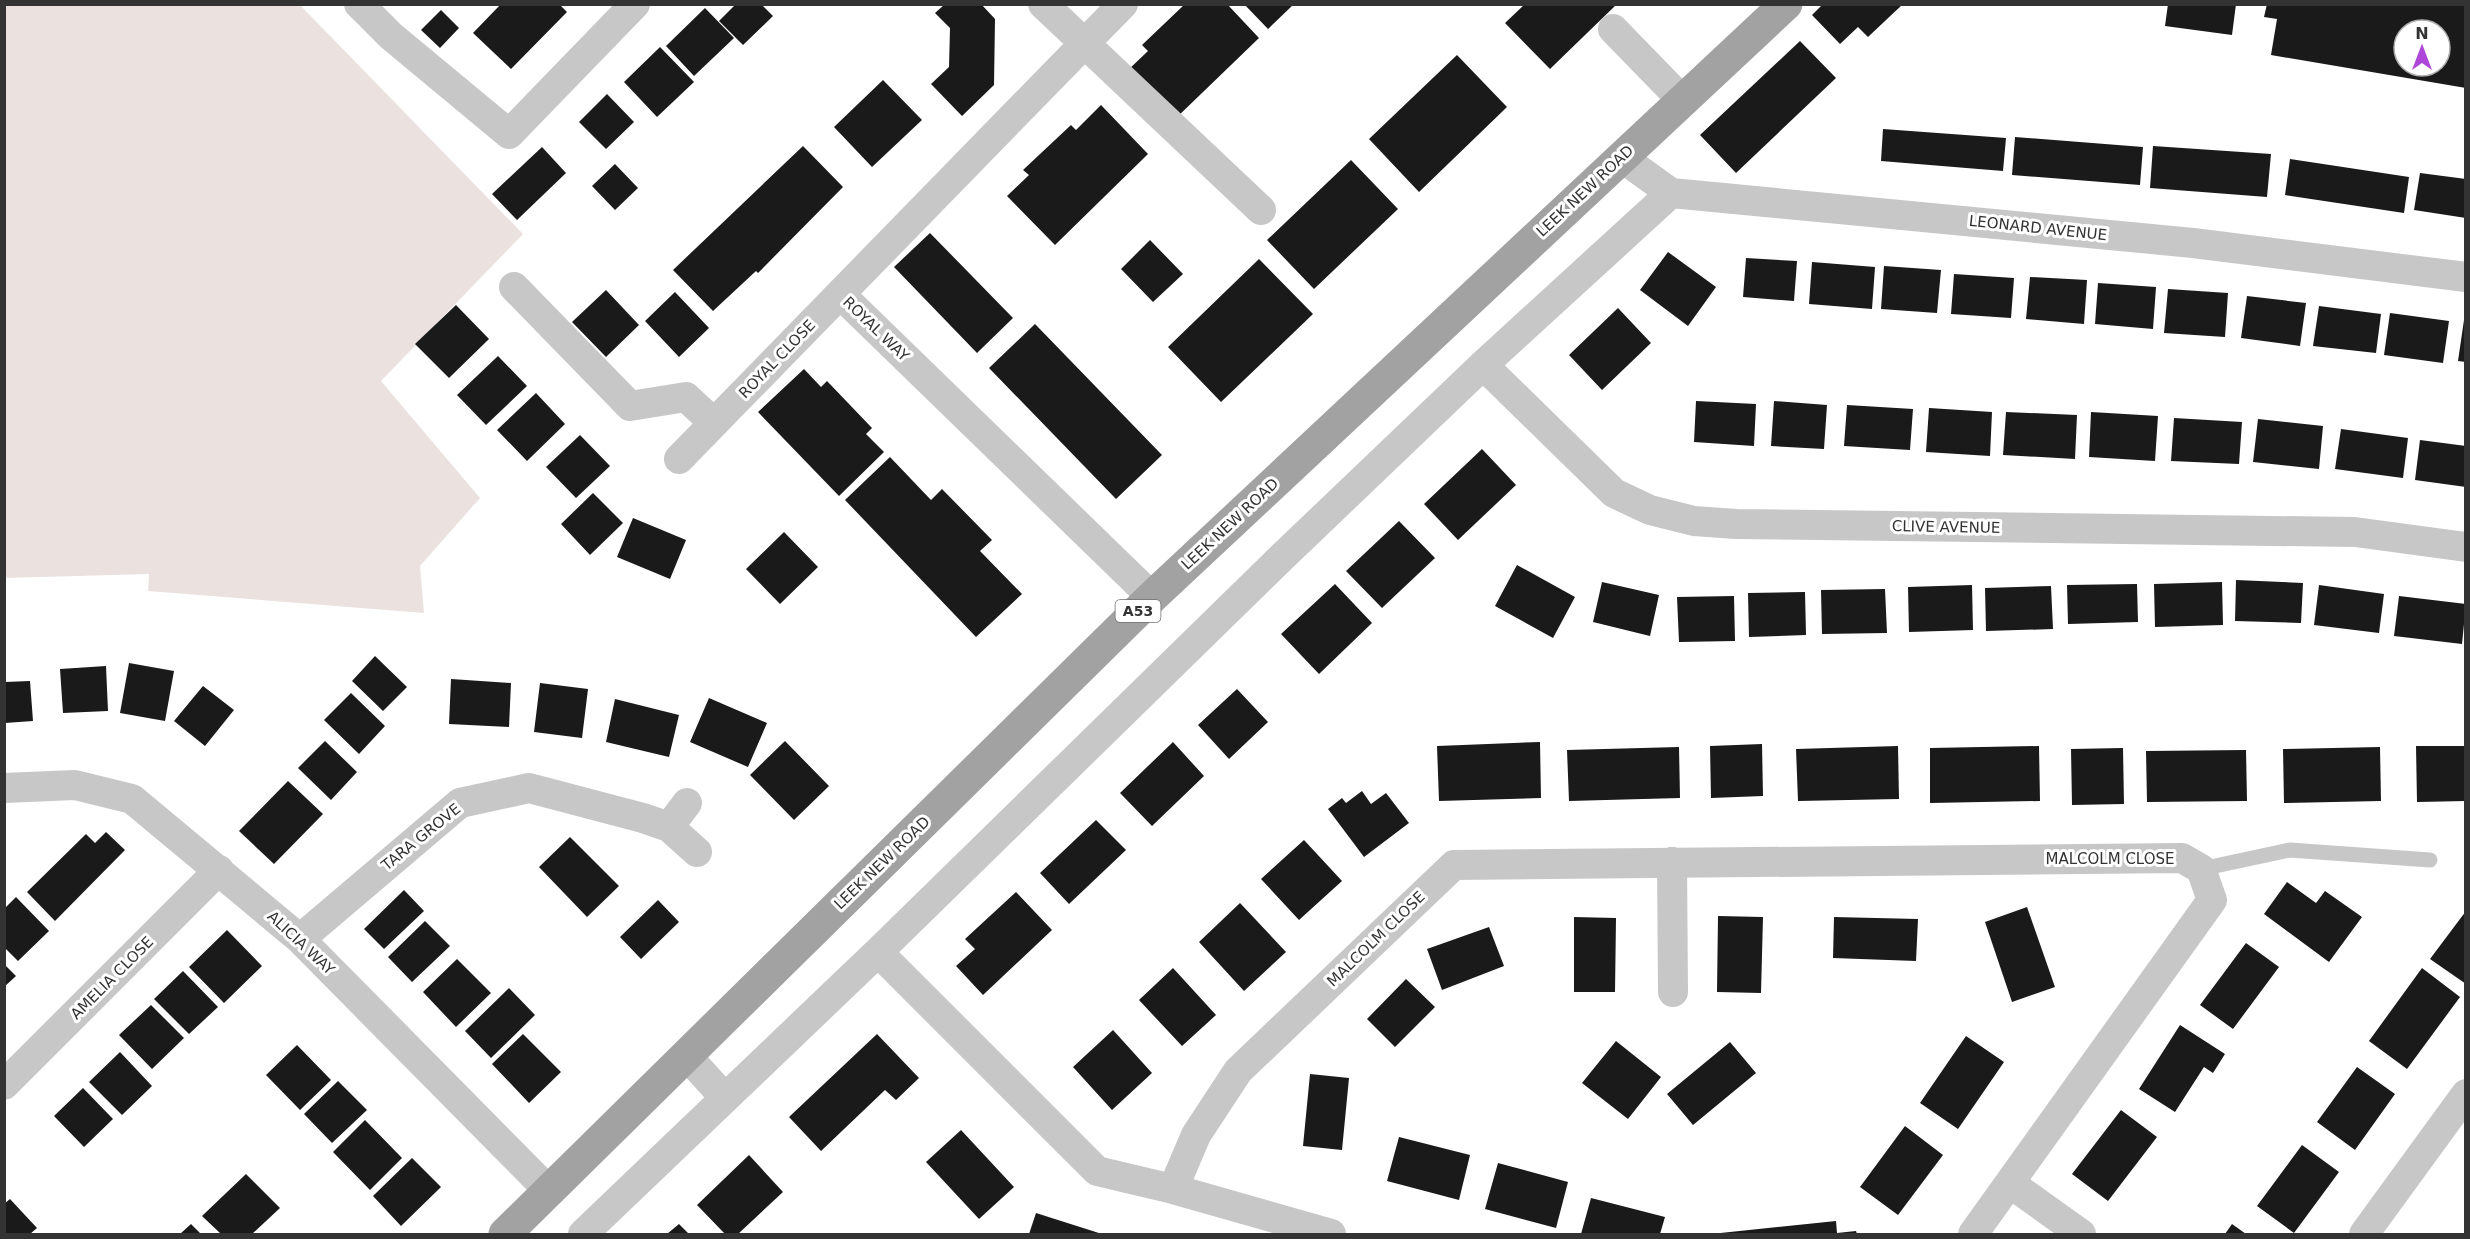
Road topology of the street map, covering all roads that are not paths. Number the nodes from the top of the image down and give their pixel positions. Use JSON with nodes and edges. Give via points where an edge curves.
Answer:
{"nodes":[{"id":1,"x":359,"y":4,"type":"edge"},
{"id":2,"x":635,"y":4,"type":"edge"},
{"id":3,"x":1043,"y":4,"type":"edge"},
{"id":4,"x":1123,"y":4,"type":"edge"},
{"id":5,"x":1786,"y":4,"type":"edge"},
{"id":6,"x":1613,"y":29,"type":"dead end"},
{"id":7,"x":1084,"y":45,"type":"junction"},
{"id":8,"x":1683,"y":101,"type":"junction"},
{"id":9,"x":1621,"y":157,"type":"junction"},
{"id":10,"x":1671,"y":193,"type":"junction"},
{"id":11,"x":1261,"y":210,"type":"dead end"},
{"id":12,"x":2466,"y":276,"type":"edge"},
{"id":13,"x":514,"y":287,"type":"dead end"},
{"id":14,"x":840,"y":294,"type":"junction"},
{"id":15,"x":1483,"y":365,"type":"junction"},
{"id":16,"x":714,"y":423,"type":"junction"},
{"id":17,"x":679,"y":459,"type":"dead end"},
{"id":18,"x":2466,"y":547,"type":"edge"},
{"id":19,"x":1152,"y":597,"type":"junction"},
{"id":20,"x":4,"y":788,"type":"edge"},
{"id":21,"x":687,"y":803,"type":"dead end"},
{"id":22,"x":669,"y":827,"type":"junction"},
{"id":23,"x":697,"y":852,"type":"dead end"},
{"id":24,"x":2430,"y":860,"type":"dead end"},
{"id":25,"x":1672,"y":862,"type":"junction"},
{"id":26,"x":2201,"y":868,"type":"junction"},
{"id":27,"x":219,"y":870,"type":"junction"},
{"id":28,"x":300,"y":939,"type":"junction"},
{"id":29,"x":878,"y":952,"type":"junction"},
{"id":30,"x":1673,"y":992,"type":"dead end"},
{"id":31,"x":686,"y":1055,"type":"junction"},
{"id":32,"x":4,"y":1085,"type":"edge"},
{"id":33,"x":2466,"y":1094,"type":"edge"},
{"id":34,"x":725,"y":1098,"type":"junction"},
{"id":35,"x":2011,"y":1184,"type":"junction"},
{"id":36,"x":1173,"y":1189,"type":"junction"},
{"id":37,"x":549,"y":1191,"type":"junction"},
{"id":38,"x":505,"y":1234,"type":"edge"},
{"id":39,"x":583,"y":1234,"type":"edge"},
{"id":40,"x":1331,"y":1234,"type":"edge"},
{"id":41,"x":1973,"y":1234,"type":"edge"},
{"id":42,"x":2081,"y":1234,"type":"edge"},
{"id":43,"x":2364,"y":1234,"type":"edge"}],
"edges":[{"from":1,"to":2,"type":"street","via":[[391,36],[509,134]]},
{"from":3,"to":7,"type":"street"},
{"from":4,"to":7,"type":"street","name":"ROYAL WAY"},
{"from":5,"to":8,"type":"highway","name":"LEEK NEW ROAD","number":"A53"},
{"from":6,"to":8,"type":"street"},
{"from":7,"to":11,"type":"street"},
{"from":7,"to":14,"type":"street","name":"ROYAL WAY"},
{"from":8,"to":9,"type":"highway","name":"LEEK NEW ROAD","number":"A53"},
{"from":9,"to":10,"type":"street"},
{"from":9,"to":19,"type":"highway","name":"LEEK NEW ROAD","number":"A53"},
{"from":10,"to":12,"type":"street","name":"LEONARD AVENUE","via":[[2193,243]]},
{"from":10,"to":15,"type":"street"},
{"from":13,"to":16,"type":"street","via":[[630,406],[686,397]]},
{"from":14,"to":16,"type":"street","name":"ROYAL CLOSE"},
{"from":14,"to":19,"type":"street","name":"ROYAL WAY"},
{"from":15,"to":18,"type":"street","name":"CLIVE AVENUE","via":[[1614,493],[1650,510],[1694,521],[2355,532]]},
{"from":15,"to":29,"type":"street"},
{"from":16,"to":17,"type":"street","name":"ROYAL CLOSE"},
{"from":19,"to":31,"type":"highway","name":"LEEK NEW ROAD","number":"A53"},
{"from":20,"to":27,"type":"street","name":"ALICIA WAY","via":[[75,785],[132,799]]},
{"from":21,"to":22,"type":"street"},
{"from":22,"to":23,"type":"street","name":"TARA GROVE"},
{"from":22,"to":28,"type":"street","name":"TARA GROVE","via":[[529,788],[460,803]]},
{"from":24,"to":26,"type":"lane","via":[[2290,850]]},
{"from":25,"to":26,"type":"street","name":"MALCOLM CLOSE","via":[[2181,858]]},
{"from":25,"to":30,"type":"street"},
{"from":25,"to":36,"type":"street","name":"MALCOLM CLOSE","via":[[1454,865],[1238,1071],[1196,1135]]},
{"from":26,"to":35,"type":"street","via":[[2212,900]]},
{"from":27,"to":28,"type":"street","name":"ALICIA WAY"},
{"from":27,"to":32,"type":"street","name":"AMELIA CLOSE"},
{"from":28,"to":37,"type":"street","name":"ALICIA WAY"},
{"from":29,"to":34,"type":"street"},
{"from":29,"to":36,"type":"street","via":[[1097,1171]]},
{"from":31,"to":34,"type":"street"},
{"from":31,"to":37,"type":"highway","name":"LEEK NEW ROAD","number":"A53"},
{"from":33,"to":43,"type":"street"},
{"from":34,"to":39,"type":"street"},
{"from":35,"to":41,"type":"street"},
{"from":35,"to":42,"type":"street"},
{"from":36,"to":40,"type":"street"},
{"from":37,"to":38,"type":"highway","name":"LEEK NEW ROAD","number":"A53"}]}
